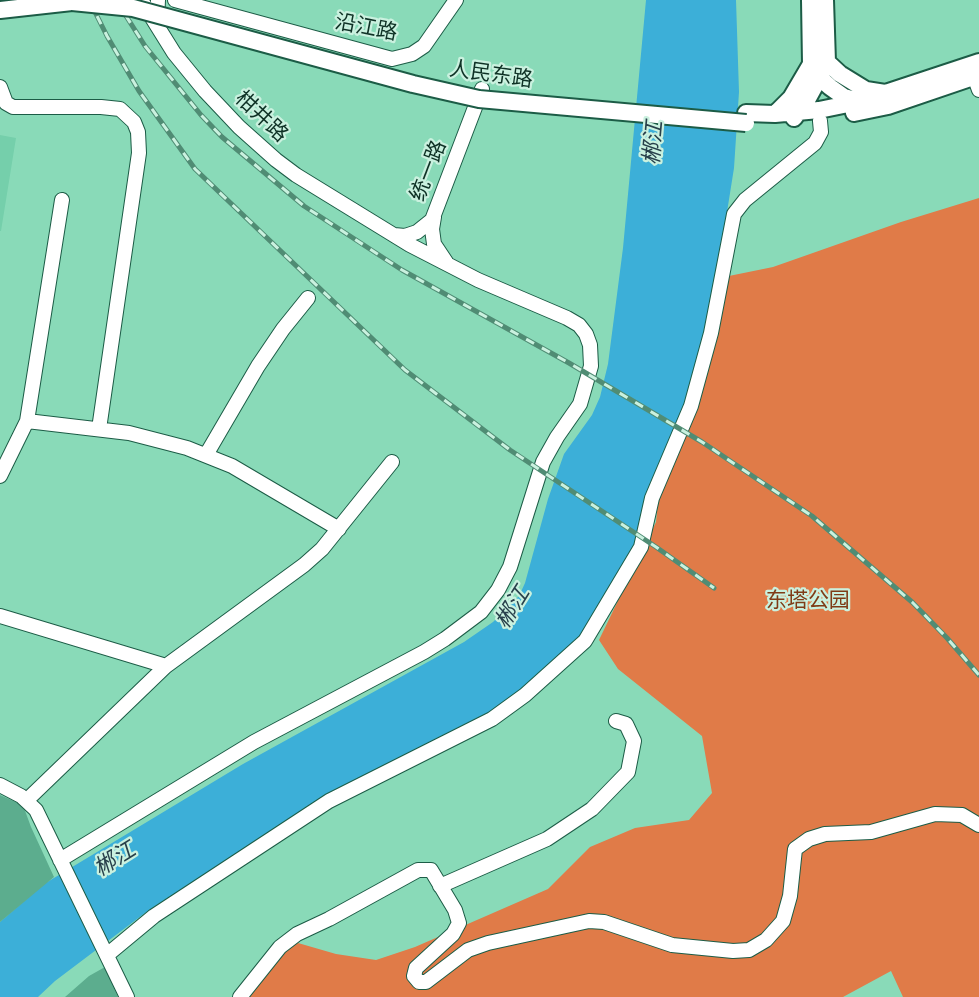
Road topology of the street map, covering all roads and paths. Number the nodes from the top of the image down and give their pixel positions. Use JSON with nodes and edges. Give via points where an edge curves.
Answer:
{"nodes":[{"id":1,"x":142,"y":0,"type":"edge"},
{"id":2,"x":158,"y":0,"type":"edge"},
{"id":3,"x":174,"y":0,"type":"edge"},
{"id":4,"x":456,"y":0,"type":"edge"},
{"id":5,"x":810,"y":0,"type":"edge"},
{"id":6,"x":825,"y":0,"type":"edge"},
{"id":7,"x":0,"y":10,"type":"edge"},
{"id":8,"x":160,"y":33,"type":"junction"},
{"id":9,"x":819,"y":68,"type":"junction"},
{"id":10,"x":978,"y":76,"type":"edge"},
{"id":11,"x":0,"y":87,"type":"edge"},
{"id":12,"x":887,"y":99,"type":"junction"},
{"id":13,"x":478,"y":100,"type":"junction"},
{"id":14,"x":858,"y":102,"type":"junction"},
{"id":15,"x":775,"y":114,"type":"junction"},
{"id":16,"x":746,"y":118,"type":"junction"},
{"id":17,"x":794,"y":118,"type":"junction"},
{"id":18,"x":820,"y":121,"type":"junction"},
{"id":19,"x":62,"y":200,"type":"dead end"},
{"id":20,"x":435,"y":215,"type":"junction"},
{"id":21,"x":386,"y":232,"type":"junction"},
{"id":22,"x":454,"y":268,"type":"junction"},
{"id":23,"x":308,"y":297,"type":"dead end"},
{"id":24,"x":27,"y":421,"type":"junction"},
{"id":25,"x":99,"y":429,"type":"junction"},
{"id":26,"x":206,"y":455,"type":"junction"},
{"id":27,"x":392,"y":462,"type":"dead end"},
{"id":28,"x":0,"y":476,"type":"edge"},
{"id":29,"x":339,"y":529,"type":"junction"},
{"id":30,"x":0,"y":616,"type":"edge"},
{"id":31,"x":166,"y":666,"type":"junction"},
{"id":32,"x":616,"y":721,"type":"dead end"},
{"id":33,"x":0,"y":785,"type":"edge"},
{"id":34,"x":27,"y":800,"type":"junction"},
{"id":35,"x":979,"y":825,"type":"edge"},
{"id":36,"x":63,"y":865,"type":"junction"},
{"id":37,"x":440,"y":886,"type":"junction"},
{"id":38,"x":105,"y":950,"type":"junction"},
{"id":39,"x":127,"y":997,"type":"edge"},
{"id":40,"x":240,"y":997,"type":"edge"}],
"edges":[{"from":1,"to":8,"type":"street","name":"柑井路"},
{"from":1,"to":13,"type":"main road","name":"人民东路","via":[[415,75]]},
{"from":2,"to":8,"type":"street"},
{"from":3,"to":4,"type":"street","name":"沿江路","via":[[392,59],[406,57],[424,46]]},
{"from":5,"to":9,"type":"main road"},
{"from":6,"to":9,"type":"main road"},
{"from":7,"to":13,"type":"main road","name":"人民东路","bridge":true,"via":[[72,3],[133,8]]},
{"from":8,"to":21,"type":"street","name":"柑井路","via":[[205,91],[257,144],[296,175]]},
{"from":9,"to":12,"type":"main road","via":[[840,74]]},
{"from":9,"to":14,"type":"main road","via":[[844,97]]},
{"from":9,"to":15,"type":"main road"},
{"from":9,"to":17,"type":"main road"},
{"from":10,"to":12,"type":"main road","name":"人民东路"},
{"from":11,"to":25,"type":"street","via":[[6,103],[14,107],[120,109],[134,122],[138,132],[139,153]]},
{"from":12,"to":14,"type":"main road","name":"人民东路"},
{"from":12,"to":18,"type":"main road","name":"人民东路"},
{"from":13,"to":16,"type":"main road","name":"人民东路","bridge":true},
{"from":13,"to":20,"type":"street","name":"统一路"},
{"from":14,"to":17,"type":"main road","name":"人民东路"},
{"from":15,"to":16,"type":"main road","name":"人民东路"},
{"from":15,"to":17,"type":"main road","name":"人民东路"},
{"from":16,"to":17,"type":"main road","name":"人民东路"},
{"from":17,"to":18,"type":"main road","name":"人民东路"},
{"from":18,"to":38,"type":"street","via":[[821,132],[815,143],[745,200],[734,214],[692,406],[652,498],[641,547],[585,641],[492,718],[329,801]]},
{"from":19,"to":24,"type":"street"},
{"from":20,"to":21,"type":"street","name":"统一路","via":[[423,229],[411,234],[398,236]]},
{"from":20,"to":22,"type":"street","via":[[434,244]]},
{"from":21,"to":22,"type":"street","name":"柑井路"},
{"from":22,"to":36,"type":"street","name":"柑井路","via":[[567,318],[586,334],[590,345],[591,366],[580,404],[543,462],[514,556],[498,590],[481,612],[445,639],[254,741]]},
{"from":23,"to":26,"type":"street","via":[[258,366]]},
{"from":24,"to":25,"type":"street"},
{"from":24,"to":28,"type":"street"},
{"from":25,"to":26,"type":"street","via":[[149,437]]},
{"from":26,"to":29,"type":"street","via":[[232,466]]},
{"from":27,"to":29,"type":"street"},
{"from":29,"to":31,"type":"street","via":[[304,565]]},
{"from":30,"to":31,"type":"street"},
{"from":31,"to":34,"type":"street"},
{"from":32,"to":37,"type":"street","via":[[626,724],[634,741],[628,772],[592,809],[547,839]]},
{"from":33,"to":34,"type":"street"},
{"from":34,"to":36,"type":"street","via":[[36,810]]},
{"from":35,"to":37,"type":"street","via":[[962,815],[935,814],[871,832],[825,834],[809,839],[795,849],[783,921],[766,940],[749,950],[672,945],[604,922],[588,921],[468,950],[426,982],[419,982],[414,976],[416,968],[453,934],[459,923]]},
{"from":36,"to":38,"type":"street"},
{"from":37,"to":40,"type":"street","via":[[430,870],[418,870],[297,934],[280,947]]},
{"from":38,"to":39,"type":"street"}]}
